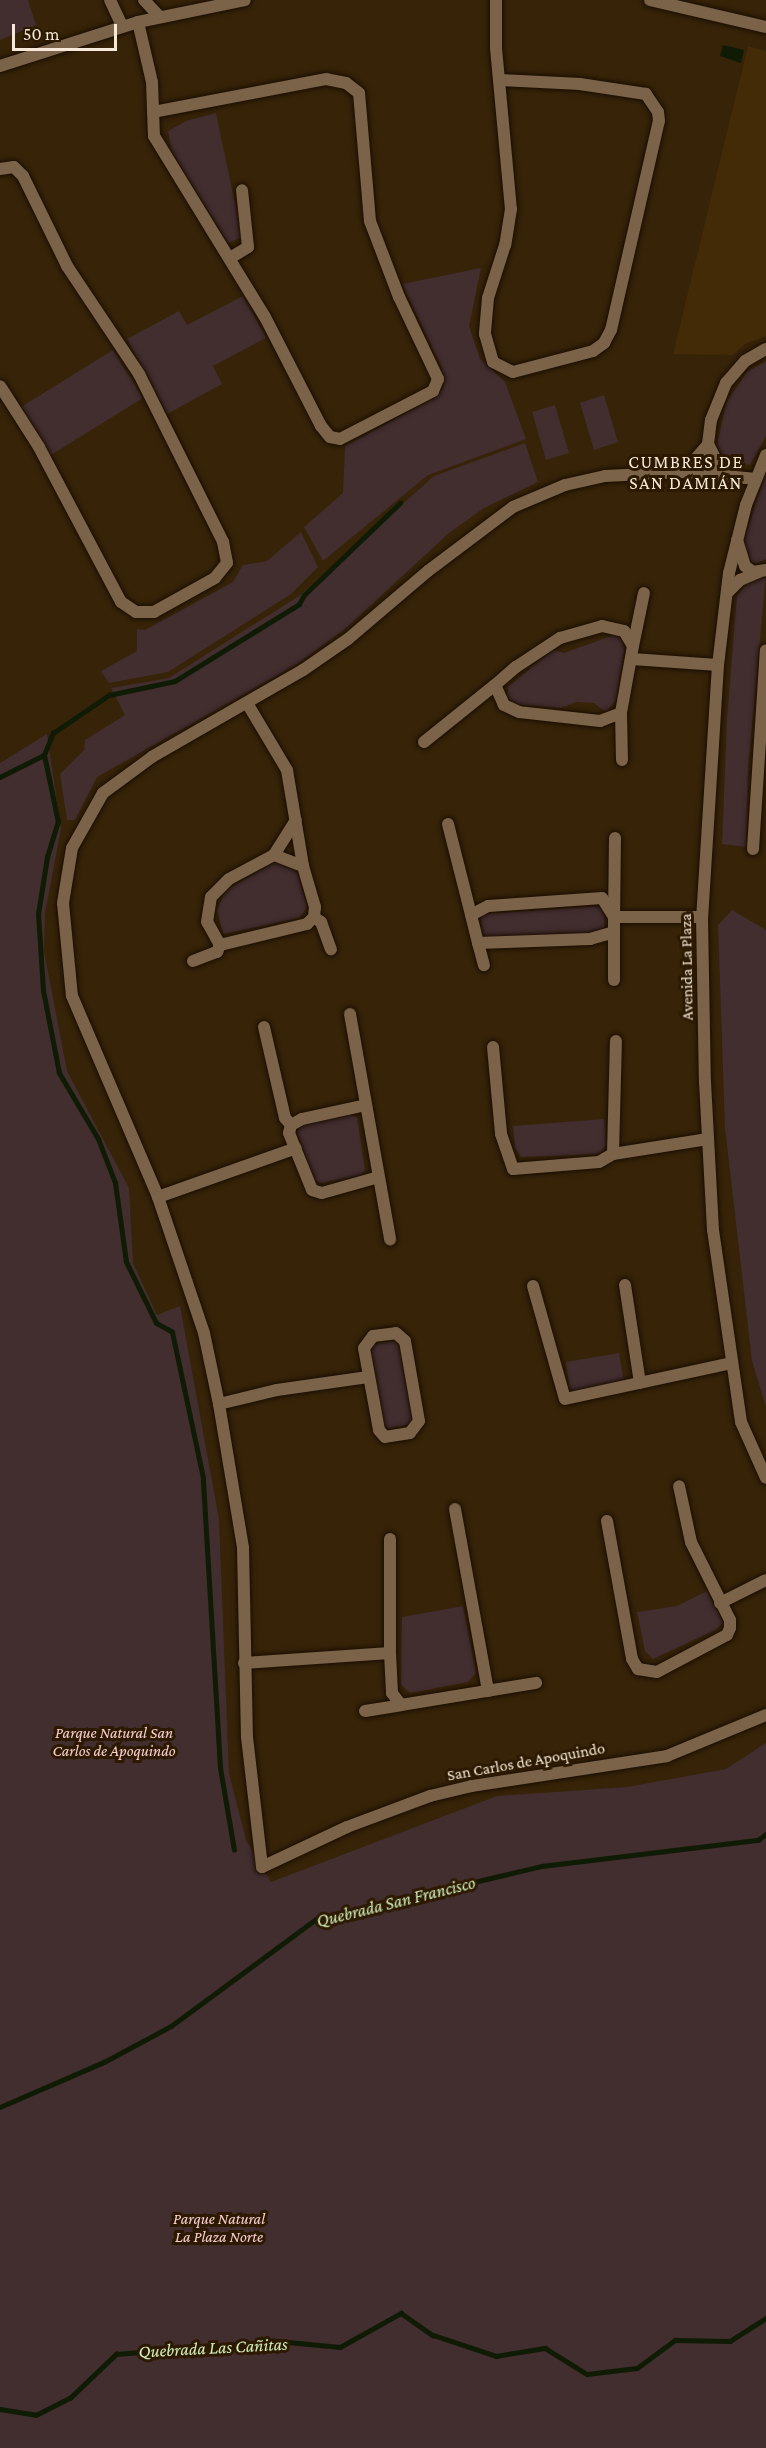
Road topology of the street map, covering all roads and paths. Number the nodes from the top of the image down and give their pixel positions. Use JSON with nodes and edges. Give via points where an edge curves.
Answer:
{"nodes":[{"id":1,"x":110,"y":0,"type":"edge"},
{"id":2,"x":144,"y":0,"type":"edge"},
{"id":3,"x":245,"y":0,"type":"edge"},
{"id":4,"x":496,"y":0,"type":"edge"},
{"id":5,"x":650,"y":0,"type":"edge"},
{"id":6,"x":160,"y":17,"type":"junction"},
{"id":7,"x":138,"y":21,"type":"junction"},
{"id":8,"x":122,"y":26,"type":"junction"},
{"id":9,"x":766,"y":27,"type":"edge"},
{"id":10,"x":0,"y":66,"type":"edge"},
{"id":11,"x":501,"y":80,"type":"junction"},
{"id":12,"x":153,"y":112,"type":"junction"},
{"id":13,"x":0,"y":169,"type":"edge"},
{"id":14,"x":242,"y":190,"type":"dead end"},
{"id":15,"x":230,"y":258,"type":"junction"},
{"id":16,"x":766,"y":349,"type":"edge"},
{"id":17,"x":0,"y":386,"type":"edge"},
{"id":18,"x":708,"y":444,"type":"junction"},
{"id":19,"x":766,"y":454,"type":"edge"},
{"id":20,"x":684,"y":472,"type":"junction"},
{"id":21,"x":723,"y":474,"type":"junction"},
{"id":22,"x":756,"y":479,"type":"junction"},
{"id":23,"x":736,"y":539,"type":"junction"},
{"id":24,"x":762,"y":571,"type":"edge"},
{"id":25,"x":728,"y":592,"type":"junction"},
{"id":26,"x":644,"y":593,"type":"dead end"},
{"id":27,"x":766,"y":650,"type":"edge"},
{"id":28,"x":632,"y":653,"type":"junction"},
{"id":29,"x":718,"y":665,"type":"junction"},
{"id":30,"x":495,"y":685,"type":"junction"},
{"id":31,"x":247,"y":703,"type":"junction"},
{"id":32,"x":621,"y":713,"type":"junction"},
{"id":33,"x":424,"y":742,"type":"dead end"},
{"id":34,"x":622,"y":760,"type":"dead end"},
{"id":35,"x":296,"y":820,"type":"junction"},
{"id":36,"x":448,"y":824,"type":"dead end"},
{"id":37,"x":615,"y":838,"type":"dead end"},
{"id":38,"x":753,"y":849,"type":"dead end"},
{"id":39,"x":274,"y":855,"type":"junction"},
{"id":40,"x":303,"y":866,"type":"junction"},
{"id":41,"x":471,"y":915,"type":"junction"},
{"id":42,"x":614,"y":916,"type":"junction"},
{"id":43,"x":314,"y":917,"type":"junction"},
{"id":44,"x":702,"y":917,"type":"junction"},
{"id":45,"x":614,"y":932,"type":"junction"},
{"id":46,"x":478,"y":944,"type":"junction"},
{"id":47,"x":220,"y":945,"type":"junction"},
{"id":48,"x":331,"y":949,"type":"dead end"},
{"id":49,"x":193,"y":961,"type":"dead end"},
{"id":50,"x":484,"y":965,"type":"dead end"},
{"id":51,"x":614,"y":980,"type":"dead end"},
{"id":52,"x":350,"y":1014,"type":"dead end"},
{"id":53,"x":264,"y":1027,"type":"dead end"},
{"id":54,"x":616,"y":1041,"type":"dead end"},
{"id":55,"x":493,"y":1047,"type":"dead end"},
{"id":56,"x":366,"y":1105,"type":"junction"},
{"id":57,"x":291,"y":1125,"type":"junction"},
{"id":58,"x":708,"y":1139,"type":"junction"},
{"id":59,"x":296,"y":1148,"type":"junction"},
{"id":60,"x":613,"y":1154,"type":"junction"},
{"id":61,"x":379,"y":1177,"type":"junction"},
{"id":62,"x":158,"y":1197,"type":"junction"},
{"id":63,"x":390,"y":1239,"type":"dead end"},
{"id":64,"x":625,"y":1285,"type":"dead end"},
{"id":65,"x":533,"y":1286,"type":"dead end"},
{"id":66,"x":731,"y":1364,"type":"junction"},
{"id":67,"x":368,"y":1377,"type":"junction"},
{"id":68,"x":640,"y":1383,"type":"junction"},
{"id":69,"x":219,"y":1404,"type":"junction"},
{"id":70,"x":766,"y":1478,"type":"edge"},
{"id":71,"x":680,"y":1486,"type":"dead end"},
{"id":72,"x":455,"y":1509,"type":"dead end"},
{"id":73,"x":607,"y":1521,"type":"dead end"},
{"id":74,"x":390,"y":1539,"type":"dead end"},
{"id":75,"x":766,"y":1580,"type":"edge"},
{"id":76,"x":720,"y":1603,"type":"junction"},
{"id":77,"x":390,"y":1653,"type":"junction"},
{"id":78,"x":244,"y":1663,"type":"junction"},
{"id":79,"x":536,"y":1683,"type":"dead end"},
{"id":80,"x":488,"y":1691,"type":"junction"},
{"id":81,"x":401,"y":1705,"type":"junction"},
{"id":82,"x":365,"y":1711,"type":"dead end"},
{"id":83,"x":766,"y":1715,"type":"edge"}],
"edges":[{"from":1,"to":8,"type":"street"},
{"from":2,"to":6,"type":"street"},
{"from":3,"to":6,"type":"street"},
{"from":4,"to":11,"type":"street"},
{"from":5,"to":9,"type":"street"},
{"from":6,"to":7,"type":"street"},
{"from":7,"to":8,"type":"street"},
{"from":7,"to":12,"type":"street","via":[[152,82]]},
{"from":8,"to":10,"type":"street"},
{"from":11,"to":11,"type":"street","via":[[580,84],[646,94],[658,111],[659,121],[611,330],[604,343],[593,351],[513,372],[493,362],[485,334],[488,298],[505,245],[511,209]]},
{"from":12,"to":15,"type":"street","via":[[154,136]]},
{"from":12,"to":15,"type":"street","via":[[326,79],[346,83],[359,93],[370,221],[399,297],[438,379],[433,391],[354,433],[340,439],[330,437],[294,380],[265,317]]},
{"from":13,"to":17,"type":"street","via":[[14,167],[23,176],[68,266],[139,374],[223,542],[227,563],[215,578],[154,612],[136,612],[121,602],[39,447]]},
{"from":14,"to":15,"type":"street","via":[[248,247]]},
{"from":16,"to":18,"type":"street","via":[[745,361],[726,383],[711,420]]},
{"from":18,"to":20,"type":"street"},
{"from":18,"to":21,"type":"street"},
{"from":19,"to":22,"type":"street","name":"Avenida La Plaza"},
{"from":20,"to":21,"type":"street"},
{"from":20,"to":31,"type":"street","via":[[584,480],[513,507],[428,571],[348,639]]},
{"from":21,"to":22,"type":"street"},
{"from":22,"to":23,"type":"street","name":"Avenida La Plaza"},
{"from":23,"to":24,"type":"street","via":[[745,566]]},
{"from":23,"to":25,"type":"street","name":"Avenida La Plaza"},
{"from":24,"to":25,"type":"street","via":[[740,580]]},
{"from":25,"to":29,"type":"street","name":"Avenida La Plaza"},
{"from":26,"to":28,"type":"street"},
{"from":27,"to":38,"type":"street"},
{"from":28,"to":29,"type":"street"},
{"from":28,"to":30,"type":"street","via":[[624,631],[602,626],[560,638]]},
{"from":28,"to":32,"type":"street"},
{"from":29,"to":44,"type":"street","name":"Avenida La Plaza"},
{"from":30,"to":32,"type":"street","via":[[504,705],[519,712],[600,721]]},
{"from":30,"to":33,"type":"street"},
{"from":31,"to":35,"type":"street","via":[[287,770]]},
{"from":31,"to":62,"type":"street","via":[[152,757],[103,793],[85,819],[67,866],[63,903],[72,996]]},
{"from":32,"to":34,"type":"street"},
{"from":35,"to":39,"type":"street"},
{"from":35,"to":40,"type":"street"},
{"from":36,"to":41,"type":"street"},
{"from":37,"to":42,"type":"street"},
{"from":39,"to":40,"type":"street"},
{"from":39,"to":47,"type":"street","via":[[229,879],[211,897],[207,921]]},
{"from":40,"to":43,"type":"street","via":[[315,907]]},
{"from":41,"to":42,"type":"street","via":[[488,906],[602,898]]},
{"from":41,"to":46,"type":"street"},
{"from":42,"to":44,"type":"street"},
{"from":42,"to":45,"type":"street"},
{"from":43,"to":47,"type":"street","via":[[307,924]]},
{"from":43,"to":48,"type":"street","via":[[321,922]]},
{"from":44,"to":58,"type":"street","name":"Avenida La Plaza"},
{"from":45,"to":46,"type":"street","via":[[590,939]]},
{"from":45,"to":51,"type":"street"},
{"from":46,"to":50,"type":"street"},
{"from":47,"to":49,"type":"street","via":[[217,952]]},
{"from":52,"to":56,"type":"street"},
{"from":53,"to":57,"type":"street","via":[[285,1118]]},
{"from":54,"to":60,"type":"street"},
{"from":55,"to":60,"type":"street","via":[[501,1134],[513,1169],[599,1162]]},
{"from":56,"to":57,"type":"street"},
{"from":56,"to":61,"type":"street"},
{"from":57,"to":59,"type":"street","via":[[289,1133]]},
{"from":58,"to":60,"type":"street"},
{"from":58,"to":66,"type":"street","name":"Avenida La Plaza","via":[[713,1230]]},
{"from":59,"to":61,"type":"street","via":[[312,1190],[322,1193]]},
{"from":59,"to":62,"type":"street"},
{"from":61,"to":63,"type":"street"},
{"from":62,"to":69,"type":"street","via":[[204,1333]]},
{"from":64,"to":68,"type":"street"},
{"from":65,"to":68,"type":"street","via":[[565,1399]]},
{"from":66,"to":68,"type":"street"},
{"from":66,"to":70,"type":"street","name":"Avenida La Plaza","via":[[741,1422]]},
{"from":67,"to":67,"type":"street","via":[[380,1433],[389,1437],[414,1431],[419,1421],[402,1335],[384,1334],[367,1341]]},
{"from":67,"to":69,"type":"street","via":[[277,1390]]},
{"from":69,"to":78,"type":"street","via":[[243,1548]]},
{"from":71,"to":76,"type":"street","via":[[691,1542]]},
{"from":72,"to":80,"type":"street"},
{"from":73,"to":76,"type":"street","via":[[632,1659],[638,1669],[657,1672],[727,1635],[730,1620]]},
{"from":74,"to":77,"type":"street"},
{"from":75,"to":76,"type":"street"},
{"from":77,"to":78,"type":"street"},
{"from":77,"to":81,"type":"street","via":[[392,1693]]},
{"from":78,"to":83,"type":"street","name":"San Carlos de Apoquindo","via":[[247,1737],[262,1867],[347,1827],[430,1796],[667,1756]]},
{"from":79,"to":80,"type":"street"},
{"from":80,"to":81,"type":"street"},
{"from":81,"to":82,"type":"street"}]}
